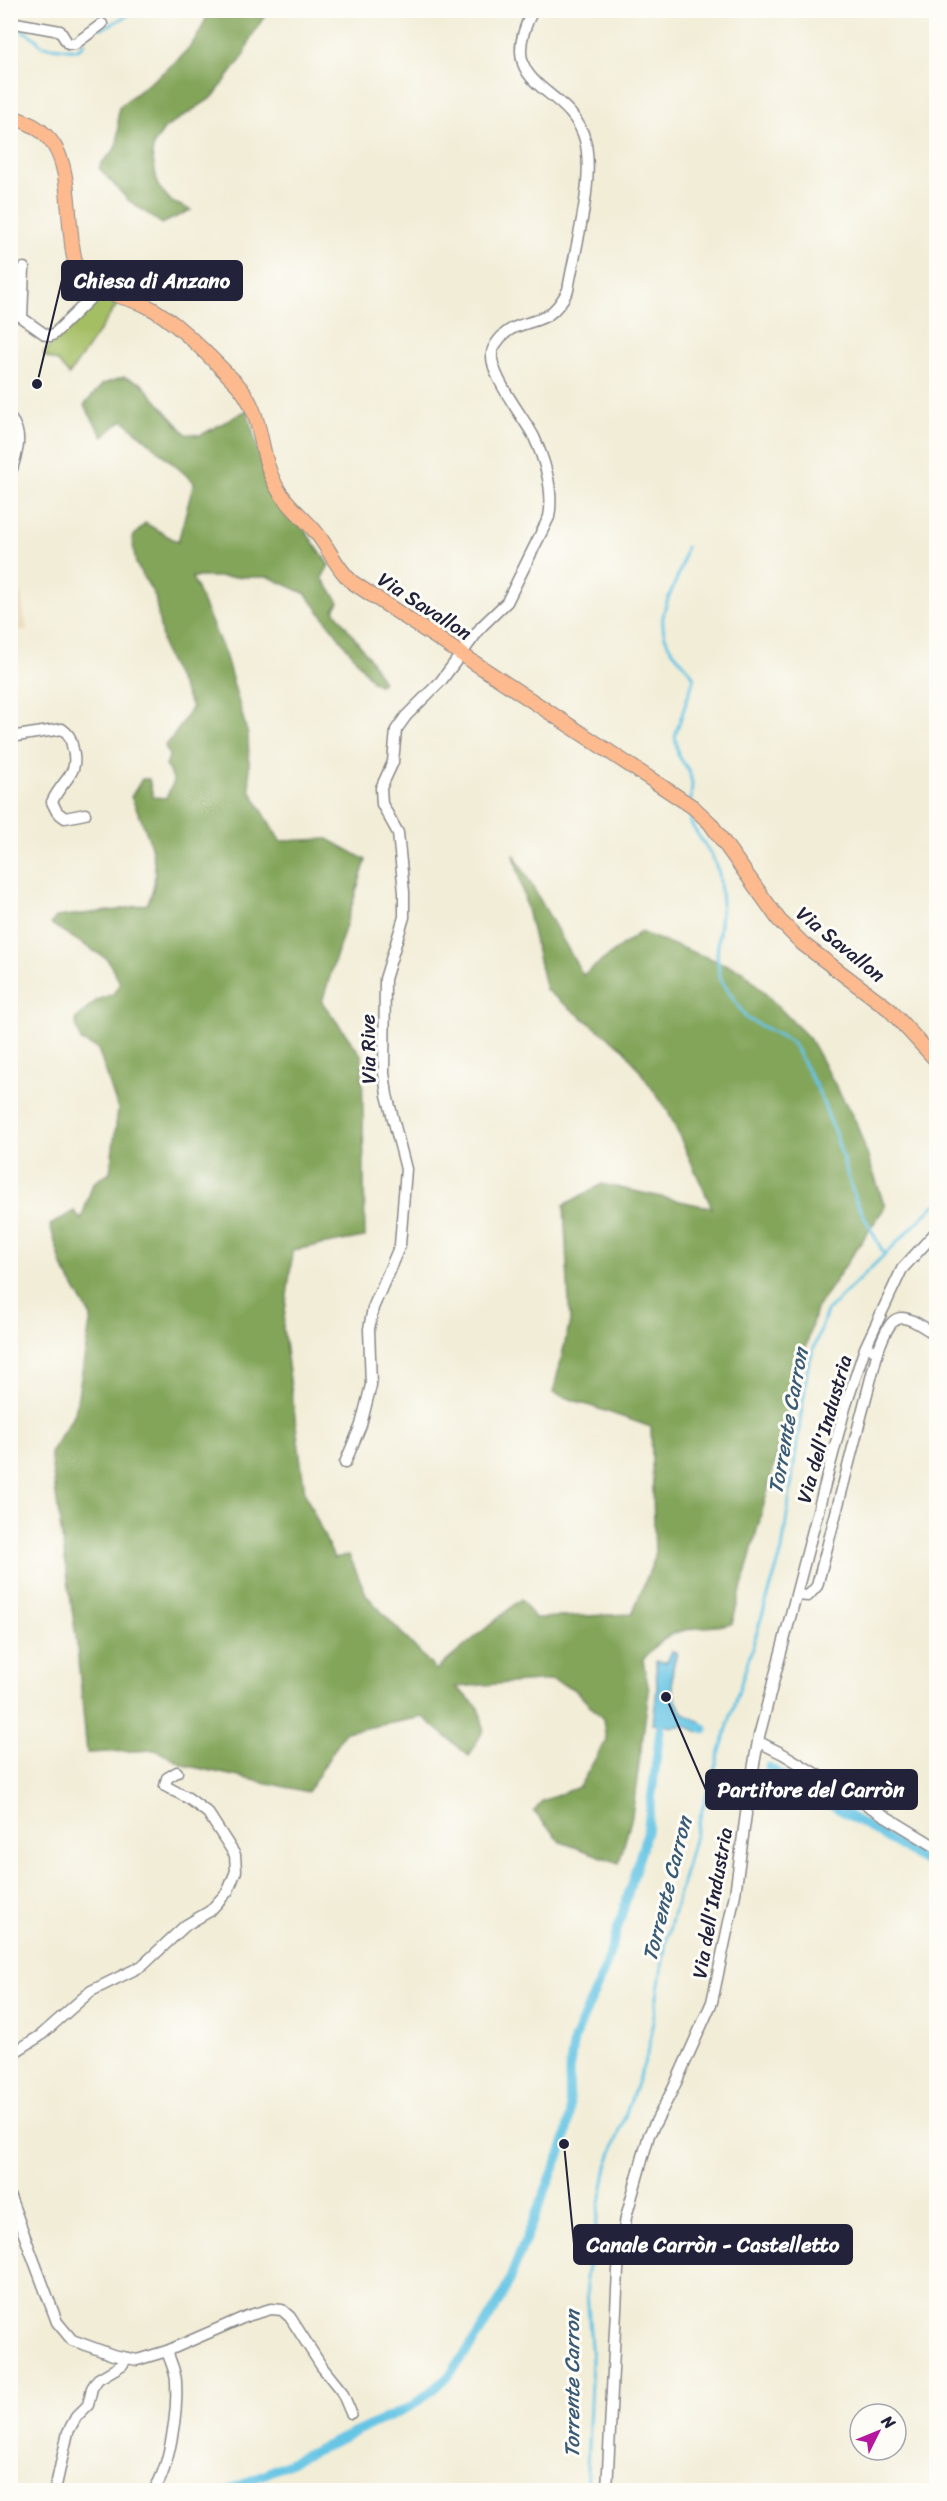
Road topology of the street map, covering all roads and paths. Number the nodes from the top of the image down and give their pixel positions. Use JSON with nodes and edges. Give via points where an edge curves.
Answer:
{"nodes":[{"id":1,"x":533,"y":10,"type":"edge"},
{"id":2,"x":10,"y":22,"type":"edge"},
{"id":3,"x":102,"y":24,"type":"dead end"},
{"id":4,"x":10,"y":117,"type":"edge"},
{"id":5,"x":24,"y":268,"type":"dead end"},
{"id":6,"x":99,"y":288,"type":"junction"},
{"id":7,"x":10,"y":418,"type":"edge"},
{"id":8,"x":10,"y":475,"type":"edge"},
{"id":9,"x":460,"y":653,"type":"junction"},
{"id":10,"x":10,"y":737,"type":"edge"},
{"id":11,"x":85,"y":814,"type":"dead end"},
{"id":12,"x":936,"y":1060,"type":"edge"},
{"id":13,"x":936,"y":1232,"type":"edge"},
{"id":14,"x":936,"y":1335,"type":"edge"},
{"id":15,"x":866,"y":1348,"type":"junction"},
{"id":16,"x":878,"y":1351,"type":"junction"},
{"id":17,"x":345,"y":1463,"type":"dead end"},
{"id":18,"x":796,"y":1595,"type":"junction"},
{"id":19,"x":759,"y":1742,"type":"junction"},
{"id":20,"x":177,"y":1772,"type":"dead end"},
{"id":21,"x":936,"y":1847,"type":"edge"},
{"id":22,"x":10,"y":2055,"type":"edge"},
{"id":23,"x":10,"y":2197,"type":"edge"},
{"id":24,"x":167,"y":2351,"type":"junction"},
{"id":25,"x":127,"y":2358,"type":"junction"},
{"id":26,"x":351,"y":2413,"type":"dead end"},
{"id":27,"x":55,"y":2490,"type":"edge"},
{"id":28,"x":154,"y":2490,"type":"edge"},
{"id":29,"x":607,"y":2490,"type":"edge"}],
"edges":[{"from":1,"to":9,"type":"street","name":"Via Rive","via":[[522,32],[521,59],[540,88],[576,120],[588,159],[583,205],[568,290],[560,304],[548,314],[515,326],[493,348],[491,360],[534,436],[547,471],[552,503],[515,589]]},
{"from":2,"to":3,"type":"street","via":[[60,31],[68,44],[75,44]]},
{"from":4,"to":6,"type":"main road","name":"Via Savallon","via":[[38,128],[59,151],[73,252],[79,270]]},
{"from":5,"to":6,"type":"street","via":[[22,318],[46,335],[54,333]]},
{"from":6,"to":9,"type":"main road","name":"Via Savallon","via":[[144,305],[165,318],[235,382],[252,403],[276,486],[315,531],[342,572]]},
{"from":7,"to":8,"type":"street","via":[[19,432],[19,442]]},
{"from":9,"to":12,"type":"main road","name":"Via Savallon","via":[[689,804],[716,830],[795,936],[889,1009]]},
{"from":9,"to":17,"type":"street","name":"Via Rive","via":[[441,681],[396,730],[393,762],[381,788],[382,804],[398,833],[404,892],[404,917],[385,979],[384,1073],[406,1169],[400,1245],[373,1308],[369,1329],[371,1385],[361,1425]]},
{"from":10,"to":11,"type":"street","via":[[62,729],[69,734],[76,760],[52,802],[65,818]]},
{"from":13,"to":15,"type":"street","name":"Via dell'Industria","via":[[902,1269]]},
{"from":14,"to":16,"type":"street","via":[[899,1317],[886,1327]]},
{"from":15,"to":16,"type":"street"},
{"from":15,"to":18,"type":"street","name":"Via dell'Industria","via":[[845,1408]]},
{"from":16,"to":18,"type":"street","via":[[817,1586],[808,1596]]},
{"from":18,"to":19,"type":"street","name":"Via dell'Industria"},
{"from":19,"to":21,"type":"street"},
{"from":19,"to":29,"type":"street","name":"Via dell'Industria","via":[[735,1894],[712,2002],[648,2135],[626,2217],[618,2270]]},
{"from":20,"to":22,"type":"street","via":[[167,1778],[165,1786],[208,1813],[235,1855],[236,1871],[228,1891],[210,1911],[186,1925],[142,1965],[91,1991],[40,2036]]},
{"from":23,"to":25,"type":"street","via":[[57,2322],[72,2340]]},
{"from":24,"to":25,"type":"street","via":[[137,2360]]},
{"from":24,"to":26,"type":"street","via":[[247,2316],[282,2310],[342,2392]]},
{"from":24,"to":28,"type":"street","via":[[176,2380],[176,2409],[165,2462]]},
{"from":25,"to":27,"type":"street","via":[[98,2379],[88,2405],[76,2417],[68,2432]]}]}
